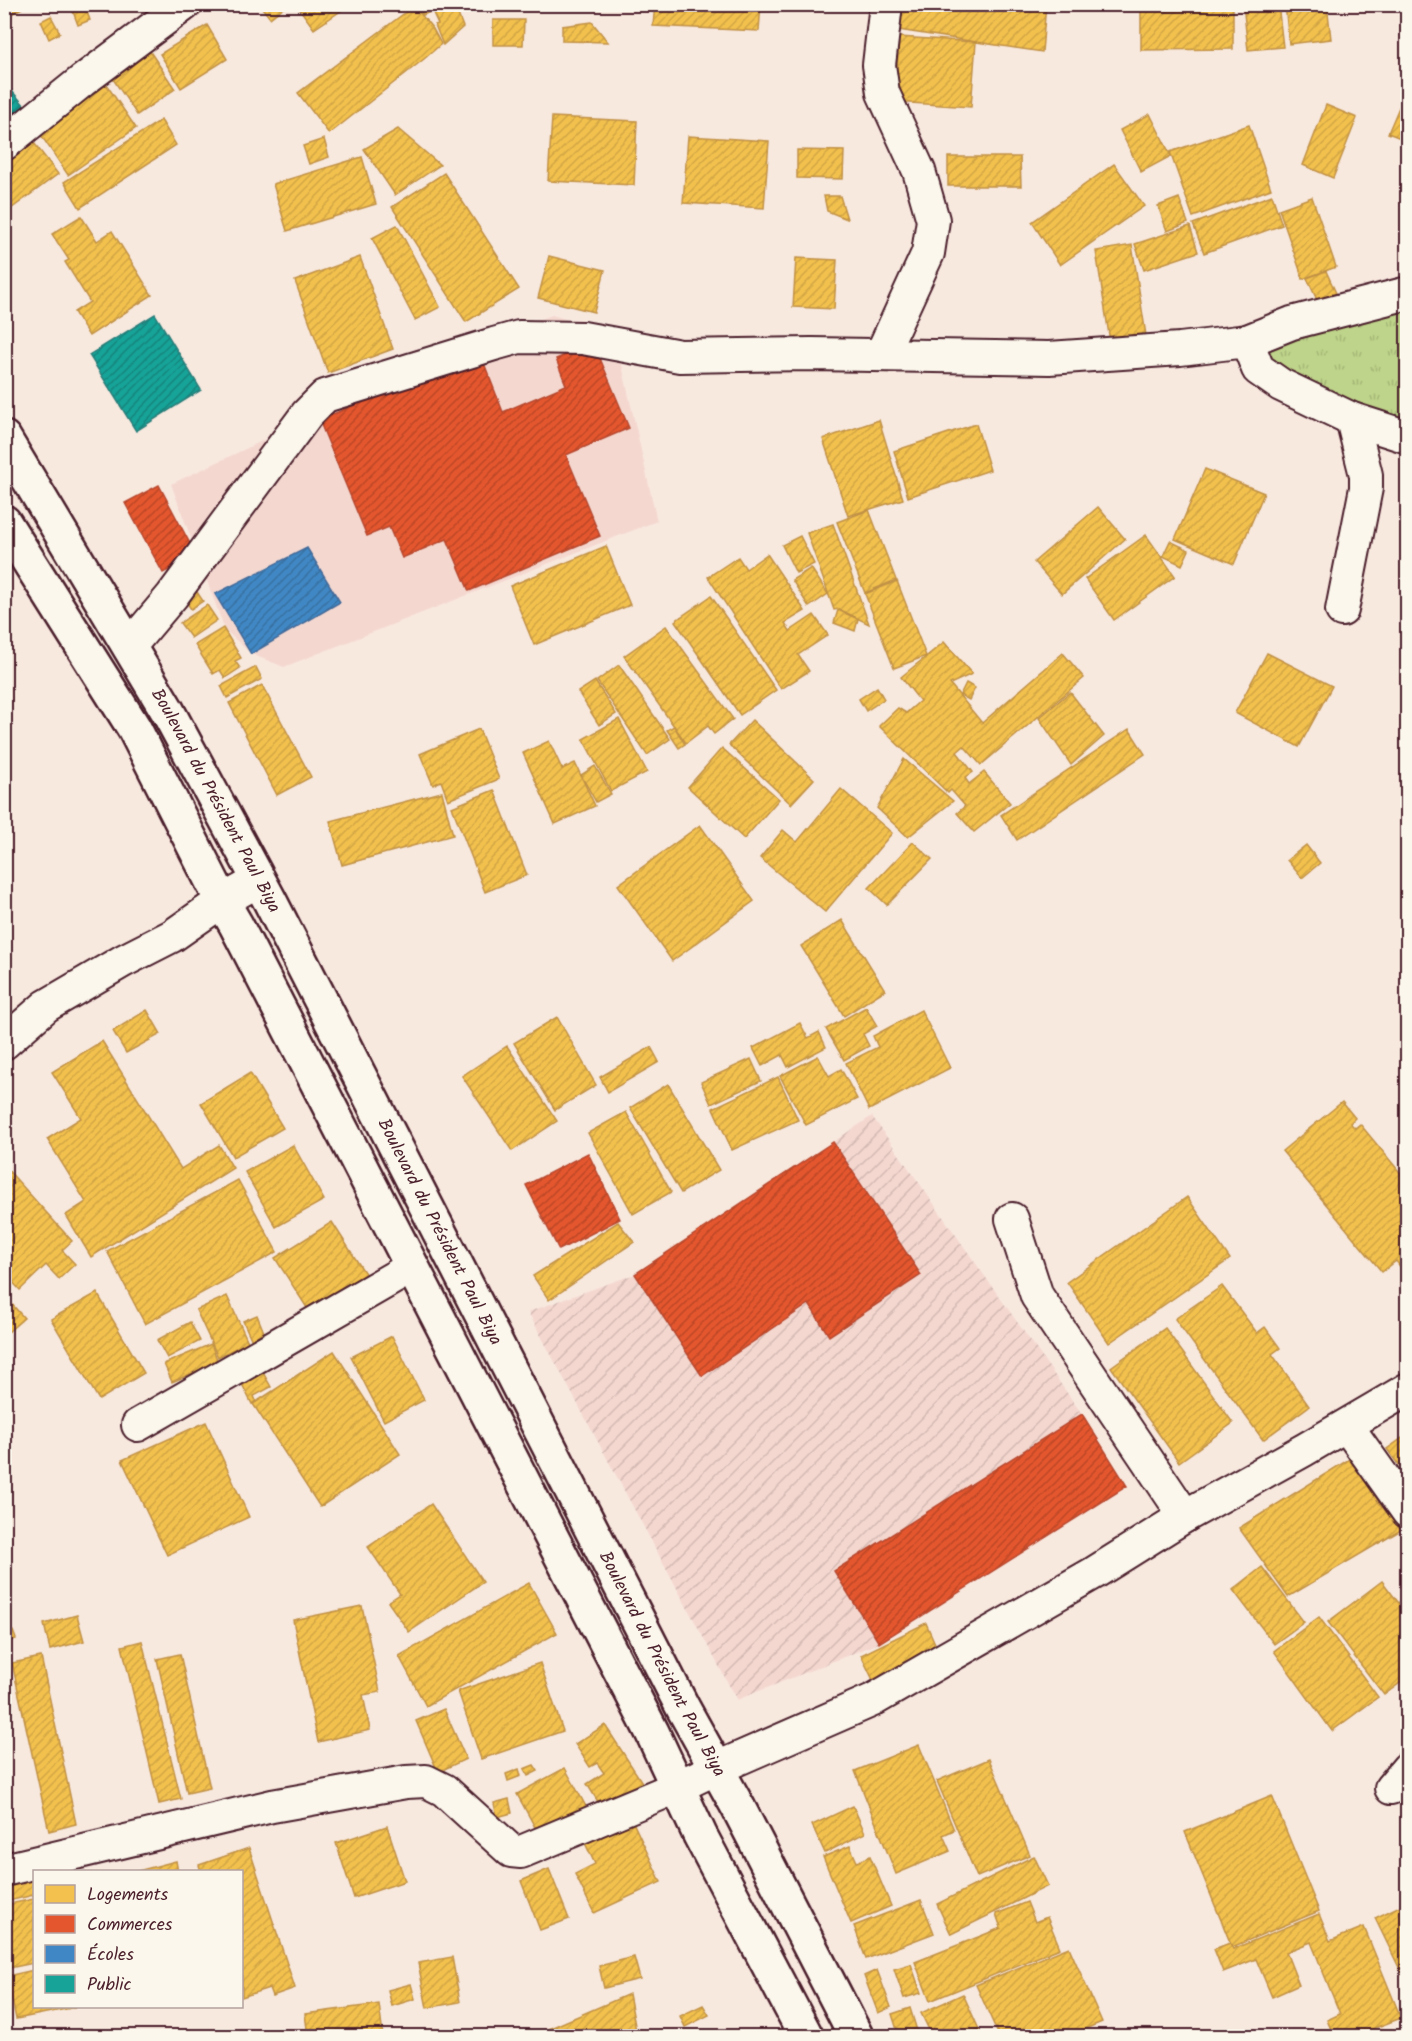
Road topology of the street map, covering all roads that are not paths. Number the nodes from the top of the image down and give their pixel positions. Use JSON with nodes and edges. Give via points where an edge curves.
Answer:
{"nodes":[{"id":1,"x":185,"y":4,"type":"edge"},
{"id":2,"x":886,"y":4,"type":"edge"},
{"id":3,"x":4,"y":144,"type":"edge"},
{"id":4,"x":1407,"y":292,"type":"edge"},
{"id":5,"x":1247,"y":341,"type":"junction"},
{"id":6,"x":881,"y":354,"type":"junction"},
{"id":7,"x":1352,"y":419,"type":"junction"},
{"id":8,"x":1407,"y":437,"type":"edge"},
{"id":9,"x":4,"y":438,"type":"edge"},
{"id":10,"x":4,"y":522,"type":"edge"},
{"id":11,"x":1342,"y":610,"type":"dead end"},
{"id":12,"x":129,"y":647,"type":"junction"},
{"id":13,"x":258,"y":881,"type":"junction"},
{"id":14,"x":222,"y":902,"type":"junction"},
{"id":15,"x":4,"y":1042,"type":"edge"},
{"id":16,"x":1012,"y":1219,"type":"dead end"},
{"id":17,"x":412,"y":1267,"type":"junction"},
{"id":18,"x":1407,"y":1389,"type":"edge"},
{"id":19,"x":138,"y":1425,"type":"dead end"},
{"id":20,"x":1347,"y":1426,"type":"junction"},
{"id":21,"x":1407,"y":1512,"type":"edge"},
{"id":22,"x":1185,"y":1516,"type":"junction"},
{"id":23,"x":717,"y":1768,"type":"junction"},
{"id":24,"x":677,"y":1787,"type":"junction"},
{"id":25,"x":4,"y":1870,"type":"edge"},
{"id":26,"x":806,"y":2037,"type":"edge"},
{"id":27,"x":856,"y":2037,"type":"edge"}],
"edges":[{"from":1,"to":3,"type":"street"},
{"from":2,"to":6,"type":"street","via":[[879,65],[884,93],[919,171],[933,220],[928,254]]},
{"from":4,"to":5,"type":"street","via":[[1292,323]]},
{"from":5,"to":6,"type":"street","via":[[1180,350],[1049,358]]},
{"from":5,"to":7,"type":"street","via":[[1258,369],[1281,385]]},
{"from":6,"to":12,"type":"street","via":[[680,356],[584,338],[519,337],[325,396],[307,414],[172,596]]},
{"from":7,"to":8,"type":"street"},
{"from":7,"to":11,"type":"street","via":[[1366,488]]},
{"from":9,"to":12,"type":"main road","name":"Boulevard du Président Paul Biya"},
{"from":10,"to":14,"type":"main road","name":"Boulevard du Président Paul Biya","via":[[134,728]]},
{"from":12,"to":13,"type":"main road","name":"Boulevard du Président Paul Biya"},
{"from":13,"to":14,"type":"street"},
{"from":13,"to":23,"type":"main road","name":"Boulevard du Président Paul Biya"},
{"from":14,"to":15,"type":"street","via":[[172,936],[46,1006]]},
{"from":14,"to":17,"type":"main road","name":"Boulevard du Président Paul Biya"},
{"from":16,"to":22,"type":"street","via":[[1037,1296]]},
{"from":17,"to":19,"type":"street"},
{"from":17,"to":24,"type":"main road","name":"Boulevard du Président Paul Biya"},
{"from":18,"to":20,"type":"street"},
{"from":20,"to":21,"type":"street"},
{"from":20,"to":22,"type":"street"},
{"from":22,"to":23,"type":"street","via":[[873,1700]]},
{"from":23,"to":24,"type":"street"},
{"from":23,"to":27,"type":"main road","name":"Boulevard du Président Paul Biya"},
{"from":24,"to":25,"type":"street","via":[[521,1852],[511,1851],[444,1790],[426,1781],[272,1806]]},
{"from":24,"to":26,"type":"main road","name":"Boulevard du Président Paul Biya"}]}
